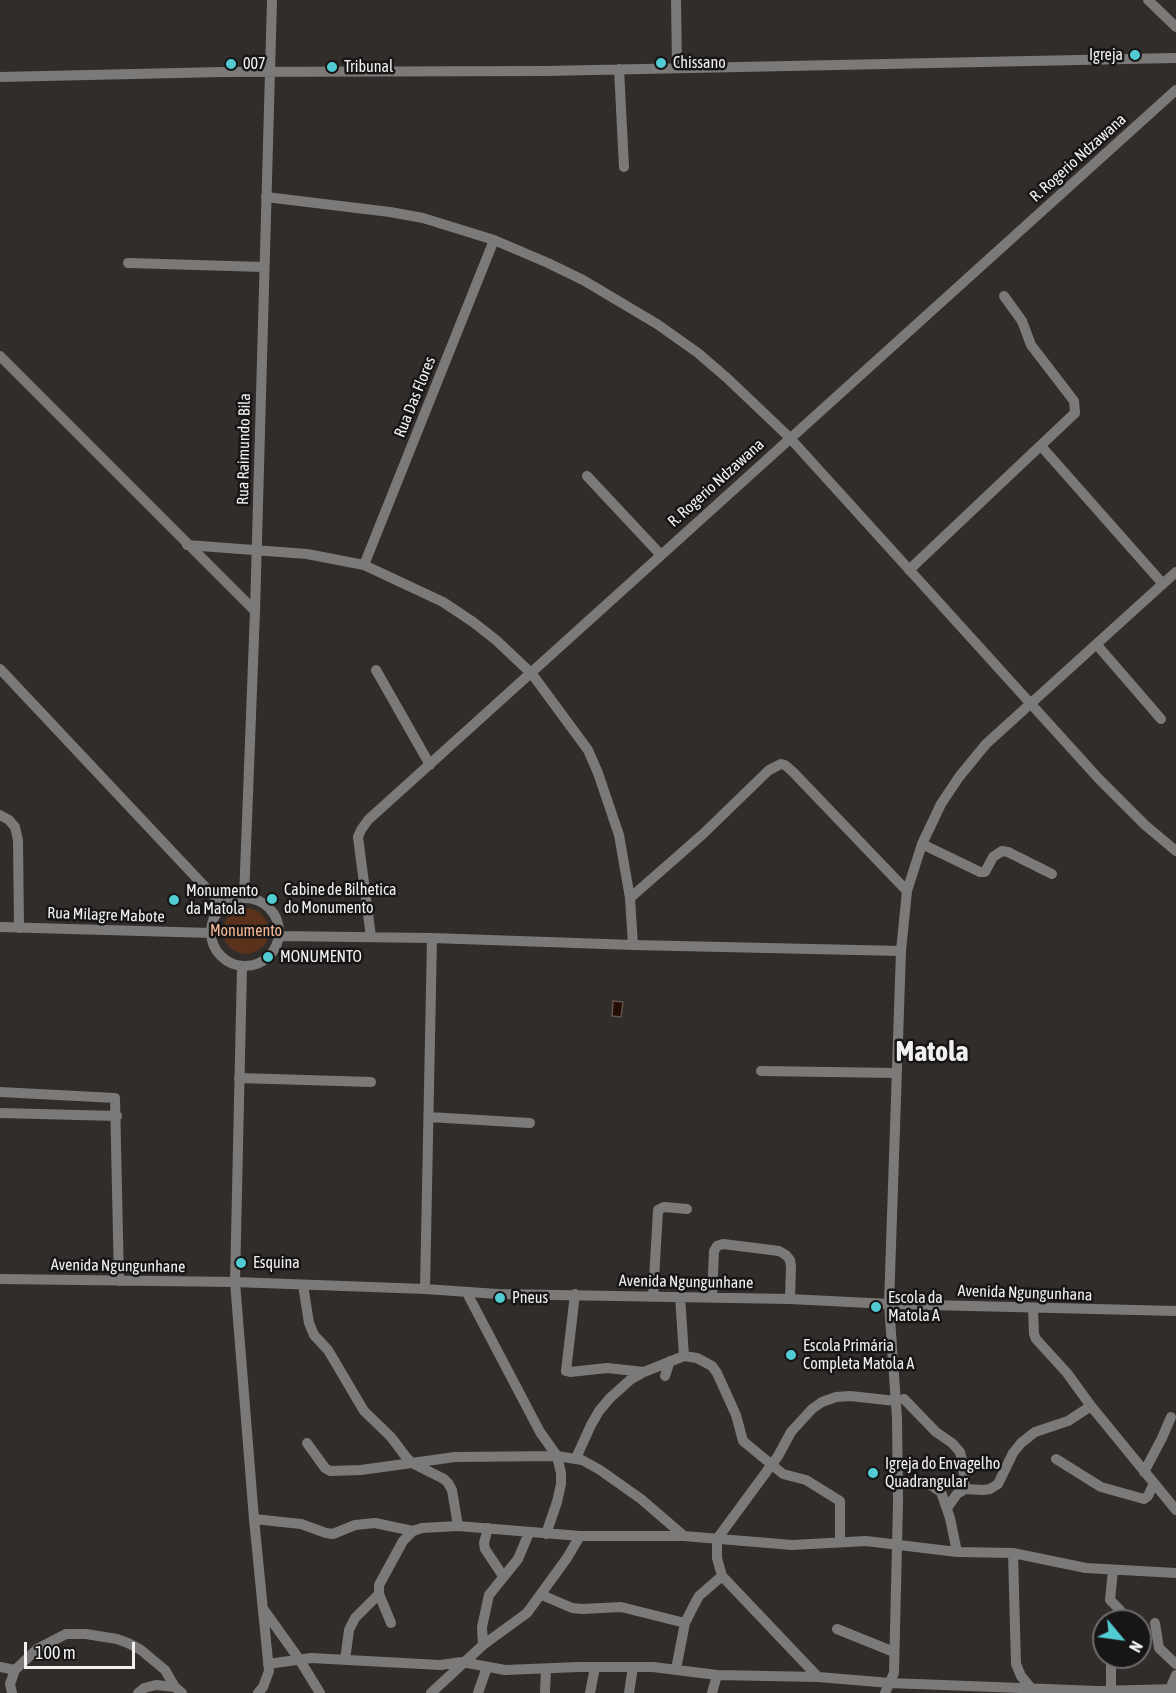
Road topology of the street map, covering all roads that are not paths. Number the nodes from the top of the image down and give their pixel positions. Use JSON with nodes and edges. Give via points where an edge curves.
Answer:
{"nodes":[{"id":1,"x":272,"y":0,"type":"edge"},
{"id":2,"x":676,"y":0,"type":"edge"},
{"id":3,"x":1148,"y":0,"type":"edge"},
{"id":4,"x":1176,"y":27,"type":"edge"},
{"id":5,"x":1176,"y":56,"type":"edge"},
{"id":6,"x":1176,"y":63,"type":"edge"},
{"id":7,"x":677,"y":68,"type":"junction"},
{"id":8,"x":619,"y":69,"type":"junction"},
{"id":9,"x":270,"y":73,"type":"junction"},
{"id":10,"x":0,"y":77,"type":"edge"},
{"id":11,"x":1176,"y":90,"type":"edge"},
{"id":12,"x":624,"y":167,"type":"dead end"},
{"id":13,"x":267,"y":197,"type":"junction"},
{"id":14,"x":494,"y":240,"type":"junction"},
{"id":15,"x":128,"y":263,"type":"dead end"},
{"id":16,"x":264,"y":267,"type":"junction"},
{"id":17,"x":1004,"y":296,"type":"dead end"},
{"id":18,"x":0,"y":356,"type":"edge"},
{"id":19,"x":789,"y":437,"type":"junction"},
{"id":20,"x":1041,"y":446,"type":"junction"},
{"id":21,"x":587,"y":476,"type":"dead end"},
{"id":22,"x":187,"y":545,"type":"junction"},
{"id":23,"x":257,"y":549,"type":"junction"},
{"id":24,"x":660,"y":554,"type":"junction"},
{"id":25,"x":364,"y":565,"type":"junction"},
{"id":26,"x":909,"y":570,"type":"junction"},
{"id":27,"x":1176,"y":572,"type":"edge"},
{"id":28,"x":1163,"y":584,"type":"junction"},
{"id":29,"x":255,"y":611,"type":"junction"},
{"id":30,"x":1097,"y":645,"type":"junction"},
{"id":31,"x":0,"y":669,"type":"edge"},
{"id":32,"x":376,"y":670,"type":"dead end"},
{"id":33,"x":532,"y":674,"type":"junction"},
{"id":34,"x":1029,"y":703,"type":"junction"},
{"id":35,"x":1161,"y":719,"type":"dead end"},
{"id":36,"x":430,"y":765,"type":"junction"},
{"id":37,"x":0,"y":815,"type":"edge"},
{"id":38,"x":922,"y":844,"type":"junction"},
{"id":39,"x":1176,"y":851,"type":"edge"},
{"id":40,"x":1052,"y":874,"type":"dead end"},
{"id":41,"x":907,"y":891,"type":"junction"},
{"id":42,"x":244,"y":898,"type":"junction"},
{"id":43,"x":630,"y":898,"type":"junction"},
{"id":44,"x":223,"y":906,"type":"junction"},
{"id":45,"x":0,"y":927,"type":"edge"},
{"id":46,"x":20,"y":928,"type":"junction"},
{"id":47,"x":211,"y":933,"type":"junction"},
{"id":48,"x":279,"y":936,"type":"junction"},
{"id":49,"x":371,"y":937,"type":"junction"},
{"id":50,"x":432,"y":938,"type":"junction"},
{"id":51,"x":633,"y":945,"type":"junction"},
{"id":52,"x":901,"y":951,"type":"junction"},
{"id":53,"x":242,"y":966,"type":"junction"},
{"id":54,"x":761,"y":1071,"type":"dead end"},
{"id":55,"x":896,"y":1073,"type":"junction"},
{"id":56,"x":239,"y":1078,"type":"junction"},
{"id":57,"x":372,"y":1082,"type":"dead end"},
{"id":58,"x":0,"y":1092,"type":"edge"},
{"id":59,"x":48,"y":1094,"type":"junction"},
{"id":60,"x":0,"y":1113,"type":"edge"},
{"id":61,"x":49,"y":1114,"type":"junction"},
{"id":62,"x":117,"y":1116,"type":"junction"},
{"id":63,"x":429,"y":1117,"type":"junction"},
{"id":64,"x":530,"y":1123,"type":"dead end"},
{"id":65,"x":687,"y":1209,"type":"dead end"},
{"id":66,"x":0,"y":1279,"type":"edge"},
{"id":67,"x":119,"y":1281,"type":"junction"},
{"id":68,"x":235,"y":1282,"type":"junction"},
{"id":69,"x":303,"y":1285,"type":"junction"},
{"id":70,"x":425,"y":1289,"type":"junction"},
{"id":71,"x":467,"y":1293,"type":"junction"},
{"id":72,"x":575,"y":1294,"type":"junction"},
{"id":73,"x":680,"y":1296,"type":"junction"},
{"id":74,"x":653,"y":1297,"type":"junction"},
{"id":75,"x":712,"y":1297,"type":"junction"},
{"id":76,"x":790,"y":1299,"type":"junction"},
{"id":77,"x":874,"y":1303,"type":"joint"},
{"id":78,"x":889,"y":1304,"type":"junction"},
{"id":79,"x":1033,"y":1308,"type":"junction"},
{"id":80,"x":1176,"y":1311,"type":"edge"},
{"id":81,"x":684,"y":1356,"type":"junction"},
{"id":82,"x":670,"y":1361,"type":"junction"},
{"id":83,"x":644,"y":1372,"type":"junction"},
{"id":84,"x":665,"y":1376,"type":"dead end"},
{"id":85,"x":900,"y":1400,"type":"junction"},
{"id":86,"x":1091,"y":1406,"type":"junction"},
{"id":87,"x":1171,"y":1417,"type":"dead end"},
{"id":88,"x":307,"y":1443,"type":"dead end"},
{"id":89,"x":557,"y":1456,"type":"junction"},
{"id":90,"x":576,"y":1458,"type":"junction"},
{"id":91,"x":1056,"y":1459,"type":"dead end"},
{"id":92,"x":411,"y":1463,"type":"junction"},
{"id":93,"x":771,"y":1464,"type":"junction"},
{"id":94,"x":1144,"y":1472,"type":"junction"},
{"id":95,"x":897,"y":1483,"type":"junction"},
{"id":96,"x":1154,"y":1483,"type":"junction"},
{"id":97,"x":965,"y":1488,"type":"junction"},
{"id":98,"x":947,"y":1508,"type":"junction"},
{"id":99,"x":1176,"y":1510,"type":"edge"},
{"id":100,"x":254,"y":1519,"type":"junction"},
{"id":101,"x":458,"y":1526,"type":"junction"},
{"id":102,"x":488,"y":1528,"type":"junction"},
{"id":103,"x":413,"y":1531,"type":"junction"},
{"id":104,"x":529,"y":1533,"type":"junction"},
{"id":105,"x":546,"y":1534,"type":"junction"},
{"id":106,"x":580,"y":1536,"type":"junction"},
{"id":107,"x":684,"y":1536,"type":"junction"},
{"id":108,"x":717,"y":1539,"type":"junction"},
{"id":109,"x":840,"y":1541,"type":"junction"},
{"id":110,"x":896,"y":1545,"type":"junction"},
{"id":111,"x":957,"y":1552,"type":"junction"},
{"id":112,"x":1013,"y":1553,"type":"junction"},
{"id":113,"x":1113,"y":1570,"type":"junction"},
{"id":114,"x":1176,"y":1573,"type":"edge"},
{"id":115,"x":503,"y":1576,"type":"junction"},
{"id":116,"x":722,"y":1576,"type":"junction"},
{"id":117,"x":379,"y":1594,"type":"junction"},
{"id":118,"x":542,"y":1595,"type":"junction"},
{"id":119,"x":262,"y":1607,"type":"junction"},
{"id":120,"x":1119,"y":1609,"type":"edge"},
{"id":121,"x":392,"y":1623,"type":"dead end"},
{"id":122,"x":686,"y":1623,"type":"junction"},
{"id":123,"x":1155,"y":1623,"type":"dead end"},
{"id":124,"x":837,"y":1629,"type":"dead end"},
{"id":125,"x":483,"y":1645,"type":"junction"},
{"id":126,"x":894,"y":1652,"type":"junction"},
{"id":127,"x":299,"y":1659,"type":"junction"},
{"id":128,"x":345,"y":1660,"type":"junction"},
{"id":129,"x":462,"y":1662,"type":"junction"},
{"id":130,"x":268,"y":1664,"type":"junction"},
{"id":131,"x":1176,"y":1664,"type":"edge"},
{"id":132,"x":0,"y":1667,"type":"edge"},
{"id":133,"x":487,"y":1667,"type":"junction"},
{"id":134,"x":595,"y":1667,"type":"junction"},
{"id":135,"x":633,"y":1667,"type":"junction"},
{"id":136,"x":546,"y":1669,"type":"junction"},
{"id":137,"x":676,"y":1669,"type":"junction"},
{"id":138,"x":1111,"y":1669,"type":"edge"},
{"id":139,"x":15,"y":1670,"type":"junction"},
{"id":140,"x":717,"y":1675,"type":"junction"},
{"id":141,"x":1176,"y":1675,"type":"edge"},
{"id":142,"x":818,"y":1677,"type":"junction"},
{"id":143,"x":887,"y":1688,"type":"edge"},
{"id":144,"x":1173,"y":1689,"type":"edge"},
{"id":145,"x":178,"y":1690,"type":"edge"},
{"id":146,"x":1029,"y":1690,"type":"edge"},
{"id":147,"x":1111,"y":1690,"type":"junction"},
{"id":148,"x":1099,"y":1692,"type":"edge"},
{"id":149,"x":12,"y":1693,"type":"edge"},
{"id":150,"x":138,"y":1693,"type":"edge"},
{"id":151,"x":258,"y":1693,"type":"edge"},
{"id":152,"x":320,"y":1693,"type":"edge"},
{"id":153,"x":431,"y":1693,"type":"edge"},
{"id":154,"x":478,"y":1693,"type":"edge"},
{"id":155,"x":545,"y":1693,"type":"edge"},
{"id":156,"x":590,"y":1693,"type":"edge"},
{"id":157,"x":629,"y":1693,"type":"edge"},
{"id":158,"x":712,"y":1693,"type":"edge"}],
"edges":[{"from":1,"to":9,"type":"street","name":"Rua Raimundo Bila"},
{"from":2,"to":7,"type":"street"},
{"from":3,"to":4,"type":"street"},
{"from":5,"to":6,"type":"street"},
{"from":5,"to":7,"type":"street"},
{"from":7,"to":8,"type":"street"},
{"from":8,"to":9,"type":"street"},
{"from":8,"to":12,"type":"street"},
{"from":9,"to":10,"type":"street"},
{"from":9,"to":13,"type":"street","name":"Rua Raimundo Bila"},
{"from":11,"to":19,"type":"street","name":"R. Rogerio Ndzawana"},
{"from":13,"to":14,"type":"street","via":[[423,218]]},
{"from":13,"to":16,"type":"street","name":"Rua Raimundo Bila"},
{"from":14,"to":19,"type":"street","via":[[583,280],[657,324],[728,378]]},
{"from":14,"to":25,"type":"street","name":"Rua Das Flores"},
{"from":15,"to":16,"type":"street"},
{"from":16,"to":23,"type":"street","name":"Rua Raimundo Bila"},
{"from":17,"to":20,"type":"street","via":[[1022,321],[1031,345],[1074,401],[1075,413]]},
{"from":18,"to":22,"type":"street"},
{"from":19,"to":24,"type":"street","name":"R. Rogerio Ndzawana"},
{"from":19,"to":26,"type":"street"},
{"from":20,"to":26,"type":"street"},
{"from":20,"to":28,"type":"street"},
{"from":21,"to":24,"type":"street"},
{"from":22,"to":23,"type":"street"},
{"from":22,"to":29,"type":"street"},
{"from":23,"to":25,"type":"street"},
{"from":23,"to":29,"type":"street","name":"Rua Raimundo Bila"},
{"from":24,"to":33,"type":"street","name":"R. Rogerio Ndzawana"},
{"from":25,"to":33,"type":"street","via":[[443,602],[473,622]]},
{"from":26,"to":34,"type":"street"},
{"from":27,"to":28,"type":"street"},
{"from":28,"to":30,"type":"street"},
{"from":29,"to":42,"type":"street","name":"Rua Raimundo Bila"},
{"from":30,"to":34,"type":"street"},
{"from":30,"to":35,"type":"street"},
{"from":31,"to":44,"type":"street"},
{"from":32,"to":36,"type":"street"},
{"from":33,"to":36,"type":"street","name":"R. Rogerio Ndzawana"},
{"from":33,"to":43,"type":"street","via":[[588,750],[619,836]]},
{"from":34,"to":38,"type":"street","via":[[986,744],[959,777]]},
{"from":34,"to":39,"type":"street","via":[[1099,779]]},
{"from":36,"to":49,"type":"street","name":"R. Rogerio Ndzawana","via":[[368,820],[358,837]]},
{"from":37,"to":46,"type":"street","via":[[15,827],[18,840]]},
{"from":38,"to":40,"type":"street","via":[[980,872],[985,872],[993,857],[1002,851]]},
{"from":38,"to":41,"type":"street"},
{"from":41,"to":43,"type":"street","via":[[781,764],[769,770]]},
{"from":41,"to":52,"type":"street"},
{"from":42,"to":44,"type":"street"},
{"from":42,"to":48,"type":"street","via":[[270,909],[279,926]]},
{"from":43,"to":51,"type":"street"},
{"from":44,"to":47,"type":"street","via":[[216,914]]},
{"from":45,"to":46,"type":"street","name":"Rua Milagre Mabote"},
{"from":46,"to":47,"type":"street","name":"Rua Milagre Mabote"},
{"from":47,"to":53,"type":"street","via":[[224,959]]},
{"from":48,"to":49,"type":"street"},
{"from":48,"to":53,"type":"street","via":[[268,958],[256,965]]},
{"from":49,"to":50,"type":"street"},
{"from":50,"to":51,"type":"street"},
{"from":50,"to":63,"type":"street"},
{"from":51,"to":52,"type":"street"},
{"from":52,"to":55,"type":"street"},
{"from":53,"to":56,"type":"street"},
{"from":54,"to":55,"type":"street"},
{"from":55,"to":78,"type":"street"},
{"from":56,"to":57,"type":"street"},
{"from":56,"to":68,"type":"street"},
{"from":58,"to":59,"type":"street"},
{"from":59,"to":61,"type":"street"},
{"from":59,"to":62,"type":"street","via":[[112,1096]]},
{"from":60,"to":61,"type":"street"},
{"from":61,"to":62,"type":"street"},
{"from":62,"to":67,"type":"street"},
{"from":63,"to":64,"type":"street"},
{"from":63,"to":70,"type":"street"},
{"from":65,"to":74,"type":"street","via":[[658,1210]]},
{"from":66,"to":67,"type":"street","name":"Avenida Ngungunhane"},
{"from":67,"to":68,"type":"street","name":"Avenida Ngungunhane"},
{"from":68,"to":69,"type":"street","name":"Avenida Ngungunhane"},
{"from":68,"to":100,"type":"street"},
{"from":69,"to":70,"type":"street","name":"Avenida Ngungunhane"},
{"from":69,"to":92,"type":"street","via":[[310,1330],[327,1350],[364,1411]]},
{"from":70,"to":71,"type":"street","name":"Avenida Ngungunhane"},
{"from":71,"to":72,"type":"street","name":"Avenida Ngungunhane"},
{"from":71,"to":89,"type":"street","via":[[540,1432]]},
{"from":72,"to":74,"type":"street","name":"Avenida Ngungunhane"},
{"from":72,"to":83,"type":"street","via":[[566,1371],[607,1368]]},
{"from":73,"to":74,"type":"street","name":"Avenida Ngungunhane"},
{"from":73,"to":75,"type":"street","name":"Avenida Ngungunhane"},
{"from":73,"to":81,"type":"street"},
{"from":75,"to":76,"type":"street","name":"Avenida Ngungunhane"},
{"from":75,"to":76,"type":"street","via":[[714,1251],[723,1244],[779,1251],[786,1256],[791,1267]]},
{"from":76,"to":77,"type":"street","name":"Avenida Ngungunhane"},
{"from":77,"to":78,"type":"street","name":"Avenida Ngungunhana"},
{"from":78,"to":79,"type":"street","name":"Avenida Ngungunhana"},
{"from":78,"to":85,"type":"street"},
{"from":79,"to":80,"type":"street","name":"Avenida Ngungunhana"},
{"from":79,"to":86,"type":"street","via":[[1036,1339]]},
{"from":81,"to":82,"type":"street"},
{"from":81,"to":93,"type":"street","via":[[712,1366],[736,1415],[742,1441]]},
{"from":82,"to":83,"type":"street"},
{"from":82,"to":84,"type":"street"},
{"from":83,"to":90,"type":"street","via":[[630,1380],[599,1411]]},
{"from":85,"to":93,"type":"street","via":[[850,1396],[822,1402],[798,1425]]},
{"from":85,"to":95,"type":"street"},
{"from":85,"to":97,"type":"street","via":[[960,1452]]},
{"from":86,"to":94,"type":"street"},
{"from":86,"to":97,"type":"street","via":[[1068,1421],[1035,1432],[1021,1443],[998,1484],[983,1490]]},
{"from":87,"to":94,"type":"street"},
{"from":88,"to":92,"type":"street","via":[[330,1471]]},
{"from":89,"to":90,"type":"street"},
{"from":89,"to":92,"type":"street","via":[[455,1457]]},
{"from":89,"to":105,"type":"street","via":[[561,1484]]},
{"from":90,"to":107,"type":"street","via":[[622,1485]]},
{"from":91,"to":96,"type":"street","via":[[1101,1486],[1144,1498]]},
{"from":92,"to":101,"type":"street","via":[[448,1483]]},
{"from":93,"to":108,"type":"street"},
{"from":93,"to":109,"type":"street","via":[[786,1476],[806,1480],[840,1501]]},
{"from":94,"to":96,"type":"street"},
{"from":95,"to":98,"type":"street","via":[[933,1485],[941,1492]]},
{"from":95,"to":110,"type":"street"},
{"from":96,"to":99,"type":"street"},
{"from":97,"to":98,"type":"street"},
{"from":98,"to":111,"type":"street"},
{"from":100,"to":103,"type":"street","via":[[301,1524],[333,1534],[355,1525],[375,1523]]},
{"from":100,"to":119,"type":"street"},
{"from":101,"to":102,"type":"street"},
{"from":101,"to":103,"type":"street"},
{"from":102,"to":104,"type":"street"},
{"from":102,"to":115,"type":"street","via":[[485,1549]]},
{"from":103,"to":117,"type":"street","via":[[403,1541],[379,1585]]},
{"from":104,"to":105,"type":"street"},
{"from":104,"to":115,"type":"street","via":[[518,1559]]},
{"from":105,"to":106,"type":"street"},
{"from":106,"to":107,"type":"street"},
{"from":106,"to":118,"type":"street"},
{"from":107,"to":108,"type":"street"},
{"from":108,"to":109,"type":"street","via":[[792,1545]]},
{"from":108,"to":116,"type":"street"},
{"from":109,"to":110,"type":"street"},
{"from":110,"to":111,"type":"street"},
{"from":110,"to":126,"type":"street"},
{"from":111,"to":112,"type":"street"},
{"from":112,"to":113,"type":"street"},
{"from":112,"to":146,"type":"street","via":[[1016,1664]]},
{"from":113,"to":114,"type":"street"},
{"from":113,"to":120,"type":"street","via":[[1110,1600]]},
{"from":115,"to":125,"type":"street","via":[[489,1595],[482,1627]]},
{"from":116,"to":122,"type":"street","via":[[699,1596]]},
{"from":116,"to":142,"type":"street"},
{"from":117,"to":121,"type":"street"},
{"from":117,"to":128,"type":"street","via":[[349,1630]]},
{"from":118,"to":122,"type":"street","via":[[572,1608],[621,1607]]},
{"from":118,"to":125,"type":"street","via":[[527,1613]]},
{"from":119,"to":127,"type":"street"},
{"from":119,"to":130,"type":"street"},
{"from":122,"to":137,"type":"street"},
{"from":123,"to":131,"type":"street","via":[[1159,1648]]},
{"from":124,"to":126,"type":"street"},
{"from":125,"to":129,"type":"street"},
{"from":126,"to":143,"type":"street","via":[[894,1673]]},
{"from":127,"to":128,"type":"street"},
{"from":127,"to":130,"type":"street"},
{"from":127,"to":152,"type":"street"},
{"from":128,"to":129,"type":"street","via":[[440,1665]]},
{"from":129,"to":133,"type":"street"},
{"from":129,"to":153,"type":"street"},
{"from":130,"to":151,"type":"street","via":[[268,1677]]},
{"from":132,"to":139,"type":"street"},
{"from":133,"to":136,"type":"street"},
{"from":133,"to":154,"type":"street"},
{"from":134,"to":135,"type":"street"},
{"from":134,"to":136,"type":"street"},
{"from":134,"to":156,"type":"street"},
{"from":135,"to":137,"type":"street"},
{"from":135,"to":157,"type":"street"},
{"from":136,"to":155,"type":"street"},
{"from":137,"to":140,"type":"street"},
{"from":138,"to":147,"type":"street"},
{"from":139,"to":145,"type":"street","via":[[50,1641],[66,1634],[86,1634],[117,1639],[141,1650],[165,1670]]},
{"from":139,"to":149,"type":"street","via":[[10,1684]]},
{"from":140,"to":142,"type":"street"},
{"from":140,"to":158,"type":"street"},
{"from":141,"to":144,"type":"street"},
{"from":142,"to":143,"type":"street"},
{"from":143,"to":146,"type":"street"},
{"from":144,"to":147,"type":"street"},
{"from":145,"to":150,"type":"street","via":[[156,1685]]},
{"from":146,"to":148,"type":"street"},
{"from":147,"to":148,"type":"street"}]}
